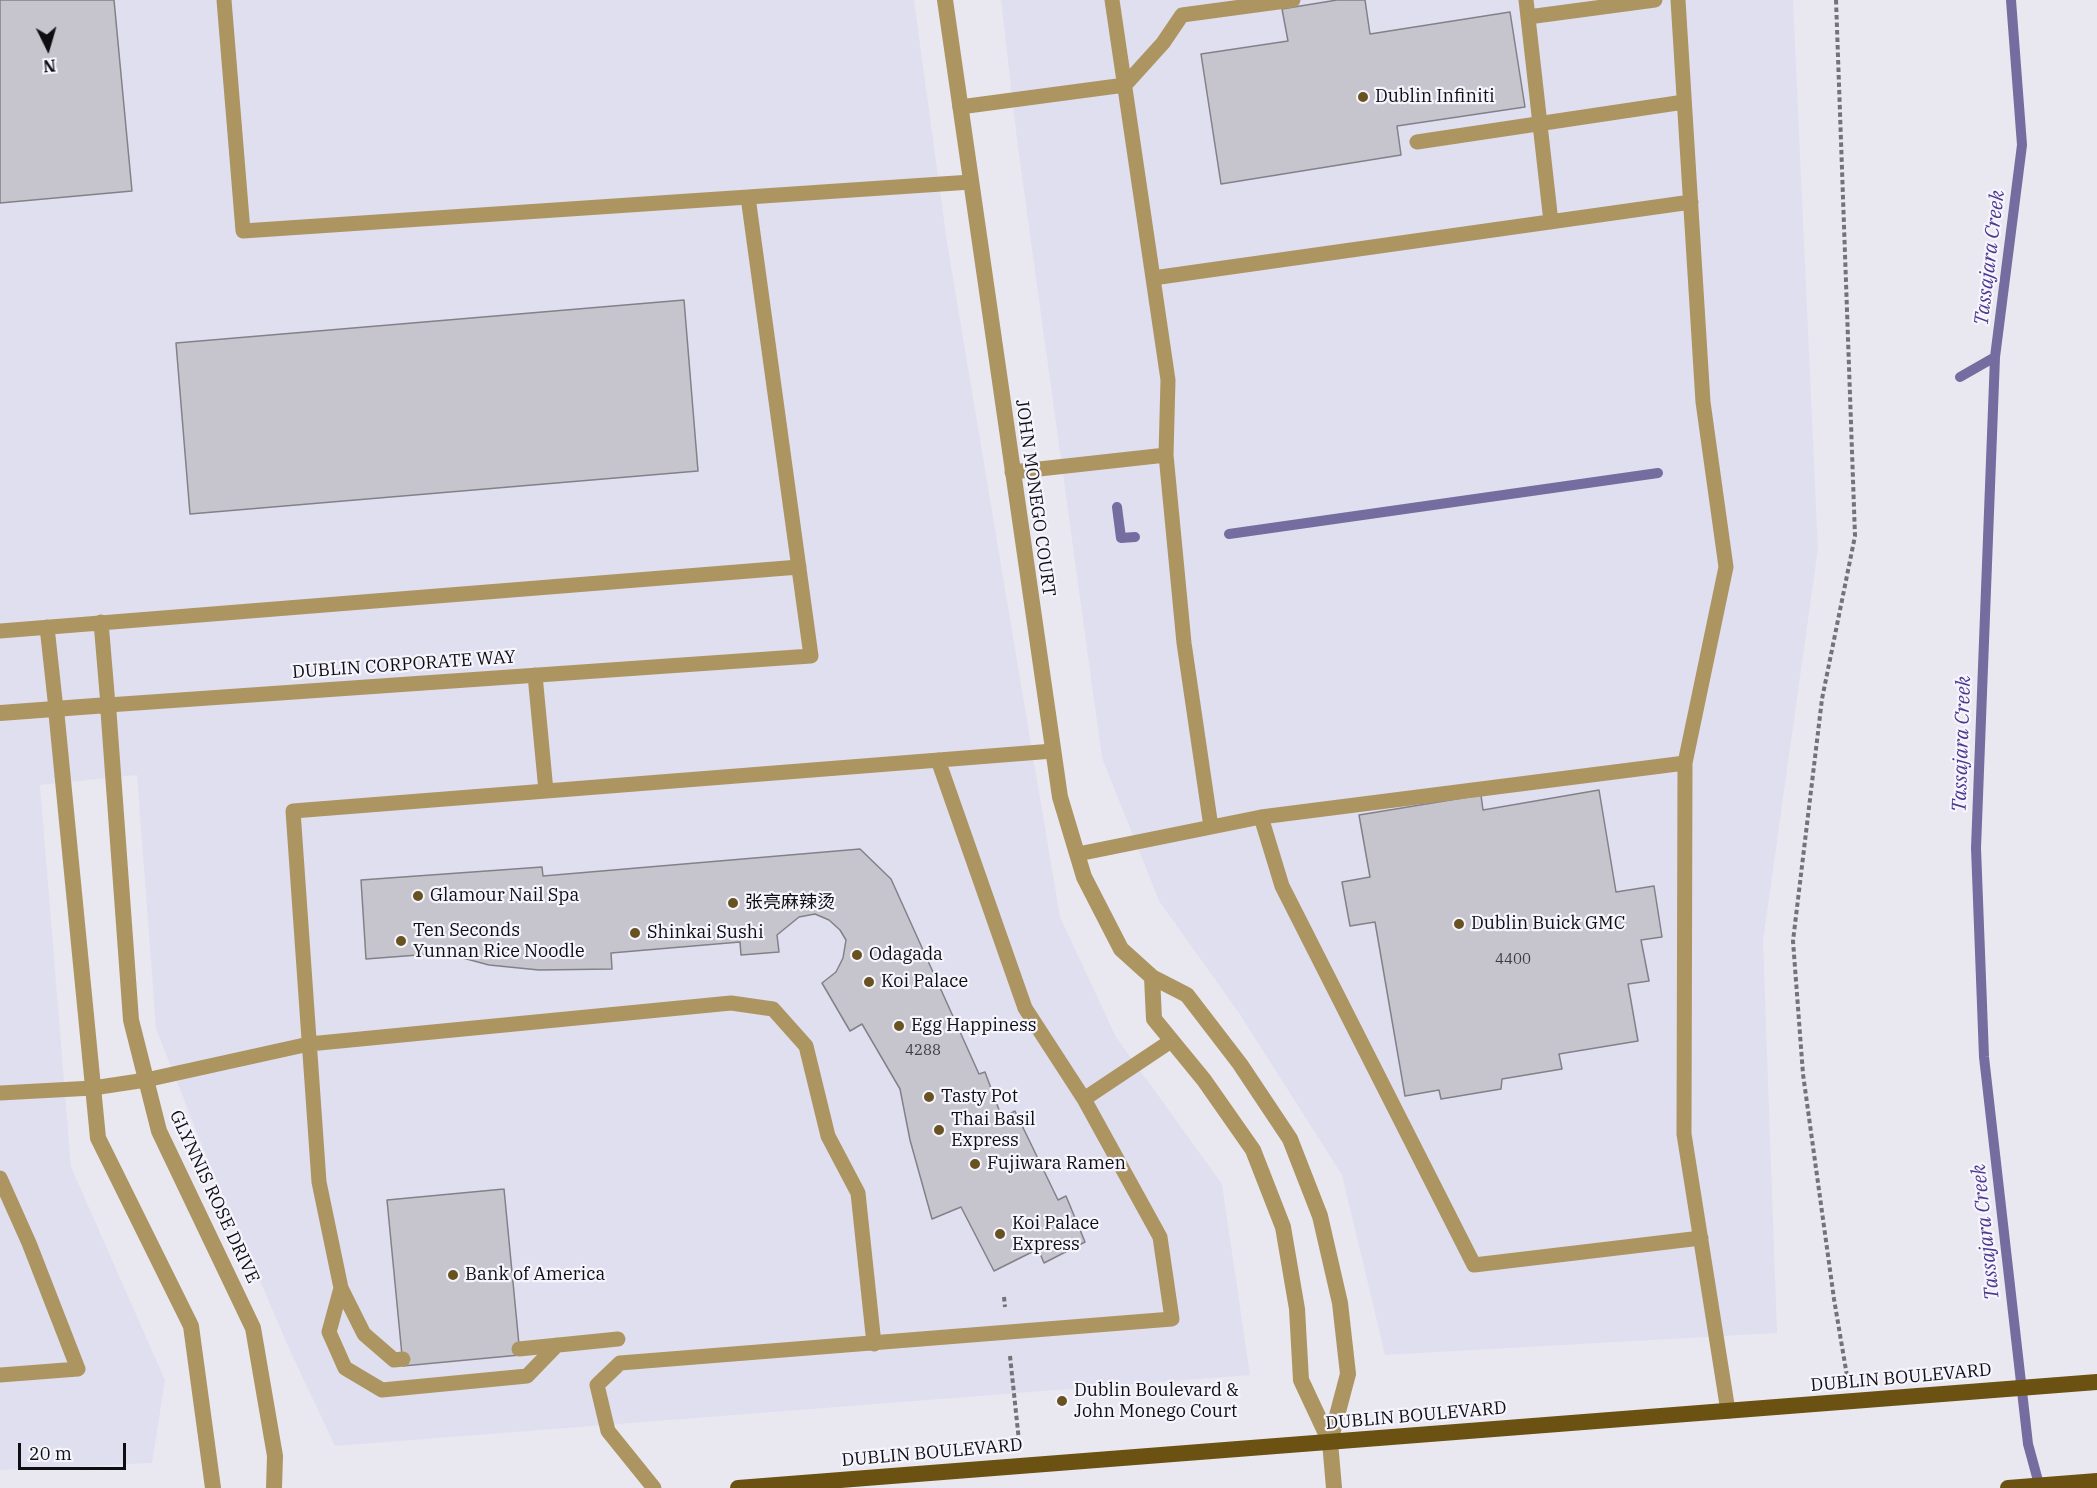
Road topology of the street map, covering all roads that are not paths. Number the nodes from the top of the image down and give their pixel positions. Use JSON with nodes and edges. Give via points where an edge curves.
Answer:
{"nodes":[{"id":1,"x":224,"y":0,"type":"edge"},
{"id":2,"x":945,"y":0,"type":"edge"},
{"id":3,"x":1112,"y":0,"type":"edge"},
{"id":4,"x":1293,"y":0,"type":"edge"},
{"id":5,"x":1526,"y":0,"type":"edge"},
{"id":6,"x":1654,"y":0,"type":"edge"},
{"id":7,"x":1678,"y":0,"type":"edge"},
{"id":8,"x":1528,"y":17,"type":"junction"},
{"id":9,"x":1125,"y":86,"type":"junction"},
{"id":10,"x":1684,"y":102,"type":"junction"},
{"id":11,"x":960,"y":107,"type":"junction"},
{"id":12,"x":1540,"y":123,"type":"junction"},
{"id":13,"x":1417,"y":142,"type":"dead end"},
{"id":14,"x":971,"y":182,"type":"junction"},
{"id":15,"x":748,"y":197,"type":"junction"},
{"id":16,"x":1691,"y":202,"type":"junction"},
{"id":17,"x":1551,"y":222,"type":"junction"},
{"id":18,"x":1153,"y":278,"type":"junction"},
{"id":19,"x":1166,"y":455,"type":"junction"},
{"id":20,"x":1012,"y":472,"type":"junction"},
{"id":21,"x":799,"y":567,"type":"junction"},
{"id":22,"x":101,"y":622,"type":"junction"},
{"id":23,"x":47,"y":627,"type":"junction"},
{"id":24,"x":0,"y":631,"type":"edge"},
{"id":25,"x":535,"y":675,"type":"junction"},
{"id":26,"x":108,"y":705,"type":"junction"},
{"id":27,"x":56,"y":709,"type":"junction"},
{"id":28,"x":0,"y":713,"type":"edge"},
{"id":29,"x":1053,"y":751,"type":"junction"},
{"id":30,"x":938,"y":760,"type":"junction"},
{"id":31,"x":1685,"y":763,"type":"junction"},
{"id":32,"x":546,"y":791,"type":"junction"},
{"id":33,"x":1261,"y":817,"type":"junction"},
{"id":34,"x":1211,"y":827,"type":"junction"},
{"id":35,"x":1078,"y":854,"type":"junction"},
{"id":36,"x":1152,"y":977,"type":"junction"},
{"id":37,"x":1171,"y":1041,"type":"junction"},
{"id":38,"x":309,"y":1044,"type":"junction"},
{"id":39,"x":146,"y":1080,"type":"junction"},
{"id":40,"x":93,"y":1089,"type":"junction"},
{"id":41,"x":0,"y":1093,"type":"edge"},
{"id":42,"x":1084,"y":1099,"type":"junction"},
{"id":43,"x":0,"y":1178,"type":"edge"},
{"id":44,"x":1701,"y":1238,"type":"junction"},
{"id":45,"x":340,"y":1288,"type":"junction"},
{"id":46,"x":618,"y":1340,"type":"dead end"},
{"id":47,"x":874,"y":1344,"type":"junction"},
{"id":48,"x":557,"y":1345,"type":"junction"},
{"id":49,"x":519,"y":1349,"type":"dead end"},
{"id":50,"x":403,"y":1359,"type":"dead end"},
{"id":51,"x":0,"y":1375,"type":"edge"},
{"id":52,"x":2097,"y":1382,"type":"edge"},
{"id":53,"x":1728,"y":1411,"type":"junction"},
{"id":54,"x":1330,"y":1442,"type":"junction"},
{"id":55,"x":2097,"y":1481,"type":"edge"},
{"id":56,"x":213,"y":1488,"type":"edge"},
{"id":57,"x":274,"y":1488,"type":"edge"},
{"id":58,"x":654,"y":1488,"type":"edge"},
{"id":59,"x":738,"y":1488,"type":"edge"},
{"id":60,"x":1334,"y":1488,"type":"edge"},
{"id":61,"x":2008,"y":1488,"type":"edge"}],
"edges":[{"from":1,"to":15,"type":"lane","via":[[243,231]]},
{"from":2,"to":11,"type":"street","name":"JOHN MONEGO COURT"},
{"from":3,"to":9,"type":"lane"},
{"from":4,"to":9,"type":"lane","via":[[1182,15]]},
{"from":5,"to":8,"type":"lane"},
{"from":6,"to":8,"type":"lane"},
{"from":7,"to":10,"type":"lane"},
{"from":8,"to":12,"type":"lane"},
{"from":9,"to":11,"type":"lane"},
{"from":9,"to":18,"type":"lane"},
{"from":10,"to":12,"type":"lane"},
{"from":10,"to":16,"type":"lane"},
{"from":11,"to":14,"type":"street","name":"JOHN MONEGO COURT"},
{"from":12,"to":13,"type":"lane"},
{"from":12,"to":17,"type":"lane"},
{"from":14,"to":15,"type":"lane"},
{"from":14,"to":20,"type":"street","name":"JOHN MONEGO COURT"},
{"from":15,"to":21,"type":"lane"},
{"from":16,"to":17,"type":"lane"},
{"from":16,"to":31,"type":"lane","via":[[1703,402],[1726,567]]},
{"from":17,"to":18,"type":"lane"},
{"from":18,"to":19,"type":"lane","via":[[1168,380]]},
{"from":19,"to":20,"type":"lane"},
{"from":19,"to":34,"type":"lane","via":[[1184,644]]},
{"from":20,"to":29,"type":"street","name":"JOHN MONEGO COURT"},
{"from":21,"to":22,"type":"lane"},
{"from":21,"to":25,"type":"lane","name":"DUBLIN CORPORATE WAY","via":[[811,656]]},
{"from":22,"to":23,"type":"lane"},
{"from":22,"to":26,"type":"lane"},
{"from":23,"to":24,"type":"lane"},
{"from":23,"to":27,"type":"lane"},
{"from":25,"to":26,"type":"lane","name":"DUBLIN CORPORATE WAY"},
{"from":25,"to":32,"type":"lane"},
{"from":26,"to":27,"type":"street","name":"DUBLIN CORPORATE WAY"},
{"from":26,"to":39,"type":"street","name":"GLYNNIS ROSE DRIVE","via":[[131,1020]]},
{"from":27,"to":28,"type":"street","name":"DUBLIN CORPORATE WAY"},
{"from":27,"to":40,"type":"street"},
{"from":29,"to":30,"type":"lane"},
{"from":29,"to":35,"type":"street","name":"JOHN MONEGO COURT","via":[[1060,797]]},
{"from":30,"to":32,"type":"lane"},
{"from":30,"to":42,"type":"lane","via":[[1025,1008]]},
{"from":31,"to":33,"type":"lane"},
{"from":31,"to":44,"type":"lane","via":[[1684,1134]]},
{"from":32,"to":38,"type":"lane","via":[[293,811]]},
{"from":33,"to":34,"type":"lane"},
{"from":33,"to":44,"type":"lane","via":[[1282,886],[1474,1264]]},
{"from":34,"to":35,"type":"lane"},
{"from":35,"to":36,"type":"street","name":"JOHN MONEGO COURT","via":[[1084,877],[1121,950]]},
{"from":36,"to":37,"type":"street","name":"JOHN MONEGO COURT","via":[[1154,1019]]},
{"from":36,"to":54,"type":"street","name":"JOHN MONEGO COURT","via":[[1187,995],[1240,1064],[1290,1139],[1320,1216],[1340,1303],[1348,1374]]},
{"from":37,"to":42,"type":"lane"},
{"from":37,"to":54,"type":"street","name":"JOHN MONEGO COURT","via":[[1204,1080],[1252,1150],[1283,1227],[1297,1309],[1301,1380]]},
{"from":38,"to":39,"type":"lane"},
{"from":38,"to":45,"type":"lane","via":[[319,1182]]},
{"from":38,"to":47,"type":"lane","via":[[731,1003],[773,1009],[806,1046],[828,1136],[858,1193]]},
{"from":39,"to":40,"type":"lane"},
{"from":39,"to":57,"type":"street","name":"GLYNNIS ROSE DRIVE","via":[[159,1131],[253,1328],[275,1456]]},
{"from":40,"to":41,"type":"lane"},
{"from":40,"to":56,"type":"street","via":[[98,1138],[191,1326]]},
{"from":42,"to":47,"type":"lane","via":[[1160,1237],[1172,1319]]},
{"from":43,"to":51,"type":"lane","via":[[78,1369]]},
{"from":44,"to":53,"type":"lane"},
{"from":45,"to":48,"type":"lane","via":[[329,1332],[345,1368],[382,1390],[527,1376]]},
{"from":45,"to":50,"type":"lane","via":[[364,1334],[394,1360]]},
{"from":46,"to":48,"type":"lane"},
{"from":47,"to":58,"type":"lane","via":[[620,1363],[597,1385],[608,1431]]},
{"from":48,"to":49,"type":"lane"},
{"from":52,"to":53,"type":"main road","name":"DUBLIN BOULEVARD"},
{"from":53,"to":54,"type":"main road","name":"DUBLIN BOULEVARD"},
{"from":54,"to":59,"type":"main road","name":"DUBLIN BOULEVARD"},
{"from":54,"to":60,"type":"street","name":"JOHN MONEGO COURT"},
{"from":55,"to":61,"type":"main road"}]}
